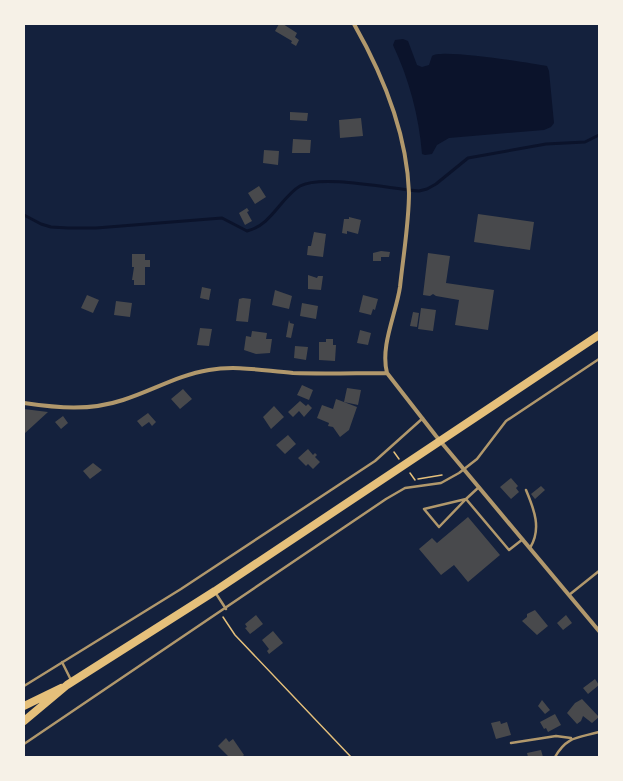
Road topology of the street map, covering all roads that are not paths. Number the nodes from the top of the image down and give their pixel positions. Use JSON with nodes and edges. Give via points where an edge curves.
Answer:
{"nodes":[{"id":1,"x":354,"y":24,"type":"edge"},
{"id":2,"x":599,"y":335,"type":"edge"},
{"id":3,"x":599,"y":359,"type":"edge"},
{"id":4,"x":388,"y":373,"type":"junction"},
{"id":5,"x":24,"y":404,"type":"edge"},
{"id":6,"x":423,"y":418,"type":"junction"},
{"id":7,"x":441,"y":441,"type":"junction"},
{"id":8,"x":464,"y":469,"type":"junction"},
{"id":9,"x":479,"y":487,"type":"junction"},
{"id":10,"x":526,"y":490,"type":"dead end"},
{"id":11,"x":466,"y":499,"type":"junction"},
{"id":12,"x":522,"y":539,"type":"junction"},
{"id":13,"x":530,"y":548,"type":"junction"},
{"id":14,"x":599,"y":571,"type":"edge"},
{"id":15,"x":215,"y":591,"type":"junction"},
{"id":16,"x":569,"y":595,"type":"junction"},
{"id":17,"x":226,"y":609,"type":"junction"},
{"id":18,"x":599,"y":630,"type":"edge"},
{"id":19,"x":62,"y":662,"type":"junction"},
{"id":20,"x":70,"y":684,"type":"junction"},
{"id":21,"x":24,"y":686,"type":"edge"},
{"id":22,"x":24,"y":706,"type":"edge"},
{"id":23,"x":24,"y":722,"type":"edge"},
{"id":24,"x":599,"y":732,"type":"edge"},
{"id":25,"x":570,"y":738,"type":"junction"},
{"id":26,"x":511,"y":743,"type":"dead end"},
{"id":27,"x":24,"y":744,"type":"edge"},
{"id":28,"x":554,"y":757,"type":"edge"}],
"edges":[{"from":1,"to":4,"type":"street","via":[[373,58],[388,94],[403,152],[409,194],[400,288],[387,347]]},
{"from":2,"to":7,"type":"main road"},
{"from":3,"to":8,"type":"lane","via":[[506,421],[484,452]]},
{"from":4,"to":5,"type":"street","via":[[306,373],[226,368],[182,377],[134,396],[96,406],[72,408]]},
{"from":4,"to":6,"type":"street"},
{"from":6,"to":7,"type":"street"},
{"from":6,"to":19,"type":"lane","via":[[375,461],[182,589]]},
{"from":7,"to":8,"type":"street"},
{"from":7,"to":15,"type":"main road"},
{"from":8,"to":9,"type":"street"},
{"from":8,"to":17,"type":"lane","via":[[441,483],[396,492]]},
{"from":9,"to":11,"type":"lane"},
{"from":9,"to":12,"type":"street"},
{"from":10,"to":13,"type":"lane","via":[[534,508],[536,525],[536,538]]},
{"from":11,"to":11,"type":"lane","via":[[439,527],[424,509],[445,504]]},
{"from":11,"to":12,"type":"lane","via":[[509,550]]},
{"from":12,"to":13,"type":"street"},
{"from":13,"to":16,"type":"street"},
{"from":14,"to":16,"type":"lane"},
{"from":15,"to":17,"type":"lane"},
{"from":15,"to":20,"type":"main road"},
{"from":16,"to":18,"type":"street"},
{"from":17,"to":27,"type":"lane"},
{"from":19,"to":20,"type":"lane"},
{"from":19,"to":21,"type":"lane"},
{"from":20,"to":22,"type":"main road","via":[[38,697]]},
{"from":20,"to":23,"type":"main road"},
{"from":24,"to":25,"type":"lane"},
{"from":25,"to":26,"type":"lane","via":[[556,736]]},
{"from":25,"to":28,"type":"lane"}]}
